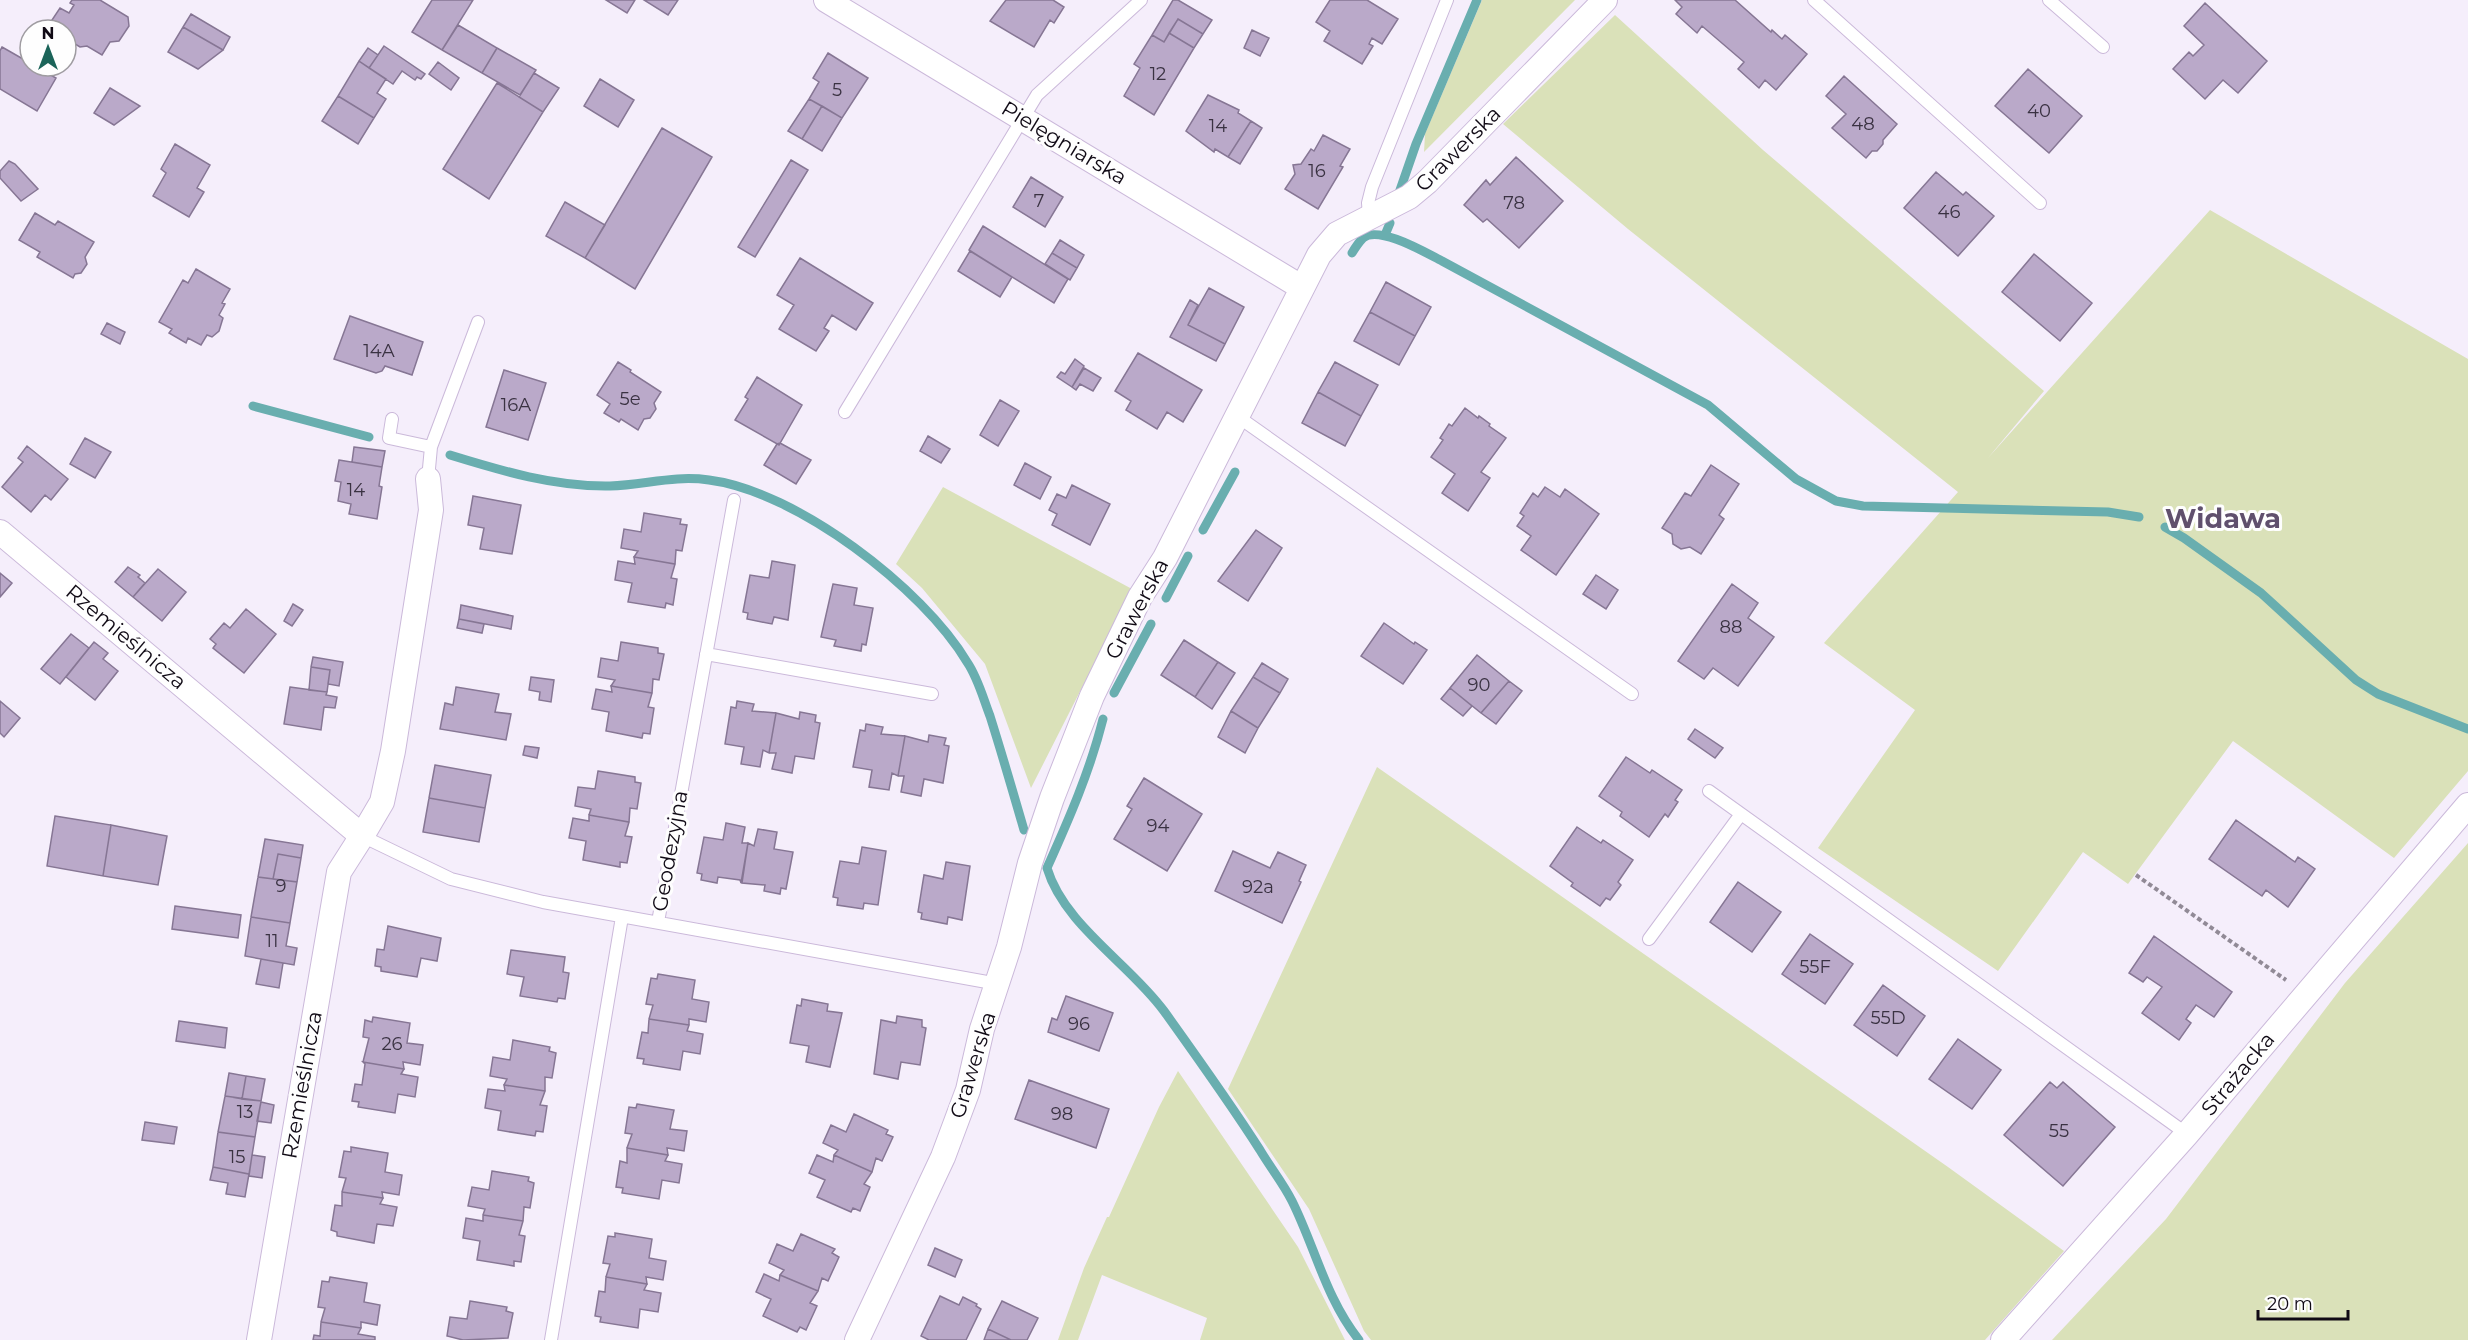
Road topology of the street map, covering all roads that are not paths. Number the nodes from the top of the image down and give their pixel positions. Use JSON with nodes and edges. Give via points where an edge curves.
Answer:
{"nodes":[{"id":1,"x":826,"y":0,"type":"edge"},
{"id":2,"x":1141,"y":0,"type":"edge"},
{"id":3,"x":1447,"y":0,"type":"edge"},
{"id":4,"x":1605,"y":0,"type":"edge"},
{"id":5,"x":1814,"y":0,"type":"edge"},
{"id":6,"x":2049,"y":0,"type":"edge"},
{"id":7,"x":2103,"y":47,"type":"dead end"},
{"id":8,"x":1022,"y":117,"type":"junction"},
{"id":9,"x":2040,"y":203,"type":"dead end"},
{"id":10,"x":1369,"y":216,"type":"junction"},
{"id":11,"x":1301,"y":287,"type":"junction"},
{"id":12,"x":478,"y":322,"type":"dead end"},
{"id":13,"x":845,"y":412,"type":"dead end"},
{"id":14,"x":1237,"y":416,"type":"junction"},
{"id":15,"x":392,"y":419,"type":"dead end"},
{"id":16,"x":431,"y":447,"type":"junction"},
{"id":17,"x":428,"y":479,"type":"joint"},
{"id":18,"x":734,"y":501,"type":"dead end"},
{"id":19,"x":0,"y":532,"type":"edge"},
{"id":20,"x":706,"y":654,"type":"junction"},
{"id":21,"x":932,"y":694,"type":"dead end"},
{"id":22,"x":1632,"y":694,"type":"dead end"},
{"id":23,"x":1709,"y":791,"type":"dead end"},
{"id":24,"x":2468,"y":805,"type":"edge"},
{"id":25,"x":1741,"y":814,"type":"junction"},
{"id":26,"x":362,"y":836,"type":"junction"},
{"id":27,"x":622,"y":917,"type":"junction"},
{"id":28,"x":658,"y":922,"type":"junction"},
{"id":29,"x":1649,"y":939,"type":"dead end"},
{"id":30,"x":998,"y":984,"type":"junction"},
{"id":31,"x":2187,"y":1134,"type":"junction"},
{"id":32,"x":260,"y":1340,"type":"edge"},
{"id":33,"x":551,"y":1340,"type":"edge"},
{"id":34,"x":856,"y":1340,"type":"edge"},
{"id":35,"x":2003,"y":1340,"type":"edge"}],
"edges":[{"from":1,"to":8,"type":"street","name":"Pielęgniarska"},
{"from":2,"to":8,"type":"lane","via":[[1037,95]]},
{"from":3,"to":10,"type":"lane","via":[[1372,187]]},
{"from":4,"to":10,"type":"street","name":"Grawerska","via":[[1427,182]]},
{"from":5,"to":9,"type":"lane"},
{"from":6,"to":7,"type":"lane"},
{"from":8,"to":11,"type":"street","name":"Pielęgniarska"},
{"from":8,"to":13,"type":"lane"},
{"from":10,"to":11,"type":"street","name":"Grawerska","via":[[1332,238]]},
{"from":11,"to":14,"type":"street","name":"Grawerska"},
{"from":12,"to":16,"type":"lane"},
{"from":14,"to":22,"type":"lane"},
{"from":14,"to":30,"type":"street","name":"Grawerska","via":[[1092,696],[1034,852]]},
{"from":15,"to":16,"type":"lane","via":[[389,438]]},
{"from":16,"to":17,"type":"lane"},
{"from":17,"to":26,"type":"street","name":"Rzemieślnicza","via":[[431,510],[393,751],[382,802]]},
{"from":18,"to":20,"type":"lane","name":"Geodezyjna"},
{"from":19,"to":26,"type":"street","name":"Rzemieślnicza"},
{"from":20,"to":21,"type":"lane"},
{"from":20,"to":28,"type":"lane","name":"Geodezyjna"},
{"from":23,"to":25,"type":"lane"},
{"from":24,"to":31,"type":"street","name":"Strażacka"},
{"from":25,"to":29,"type":"lane"},
{"from":25,"to":31,"type":"lane"},
{"from":26,"to":27,"type":"lane","via":[[451,879]]},
{"from":26,"to":32,"type":"street","name":"Rzemieślnicza","via":[[339,872]]},
{"from":27,"to":28,"type":"lane","name":"Geodezyjna"},
{"from":27,"to":33,"type":"lane","name":"Geodezyjna"},
{"from":28,"to":30,"type":"lane"},
{"from":30,"to":34,"type":"street","name":"Grawerska","via":[[982,1029],[968,1090],[943,1157]]},
{"from":31,"to":35,"type":"street","name":"Strażacka"}]}
